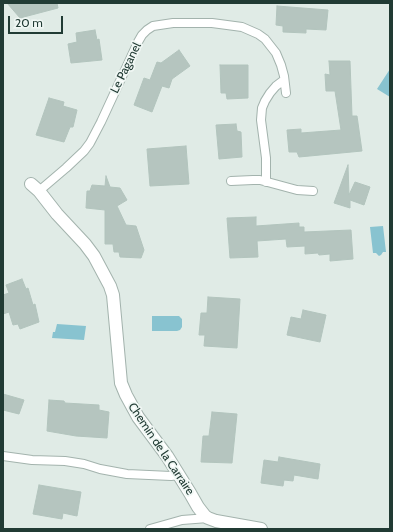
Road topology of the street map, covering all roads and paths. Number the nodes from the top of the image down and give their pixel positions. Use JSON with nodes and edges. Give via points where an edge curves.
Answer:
{"nodes":[{"id":1,"x":284,"y":80,"type":"junction"},
{"id":2,"x":286,"y":93,"type":"dead end"},
{"id":3,"x":231,"y":181,"type":"dead end"},
{"id":4,"x":266,"y":182,"type":"junction"},
{"id":5,"x":35,"y":188,"type":"joint"},
{"id":6,"x":313,"y":191,"type":"dead end"},
{"id":7,"x":3,"y":456,"type":"edge"},
{"id":8,"x":179,"y":475,"type":"junction"},
{"id":9,"x":210,"y":522,"type":"edge"},
{"id":10,"x":150,"y":529,"type":"edge"},
{"id":11,"x":261,"y":529,"type":"edge"}],
"edges":[{"from":1,"to":2,"type":"lane","name":"Le Paganel"},
{"from":1,"to":4,"type":"lane","via":[[270,93],[262,108]]},
{"from":1,"to":5,"type":"lane","name":"Le Paganel","via":[[276,53],[265,39],[250,30],[212,23],[153,26],[142,34],[90,143],[66,168]]},
{"from":3,"to":4,"type":"lane"},
{"from":4,"to":6,"type":"lane","via":[[297,190]]},
{"from":5,"to":8,"type":"street","name":"Chemin de la Carraire","via":[[85,244],[106,276],[113,295],[121,383],[138,417]]},
{"from":7,"to":8,"type":"lane","via":[[65,461],[127,474]]},
{"from":8,"to":9,"type":"street","name":"Chemin de la Carraire"},
{"from":9,"to":10,"type":"lane","via":[[182,520]]},
{"from":9,"to":11,"type":"street"}]}
